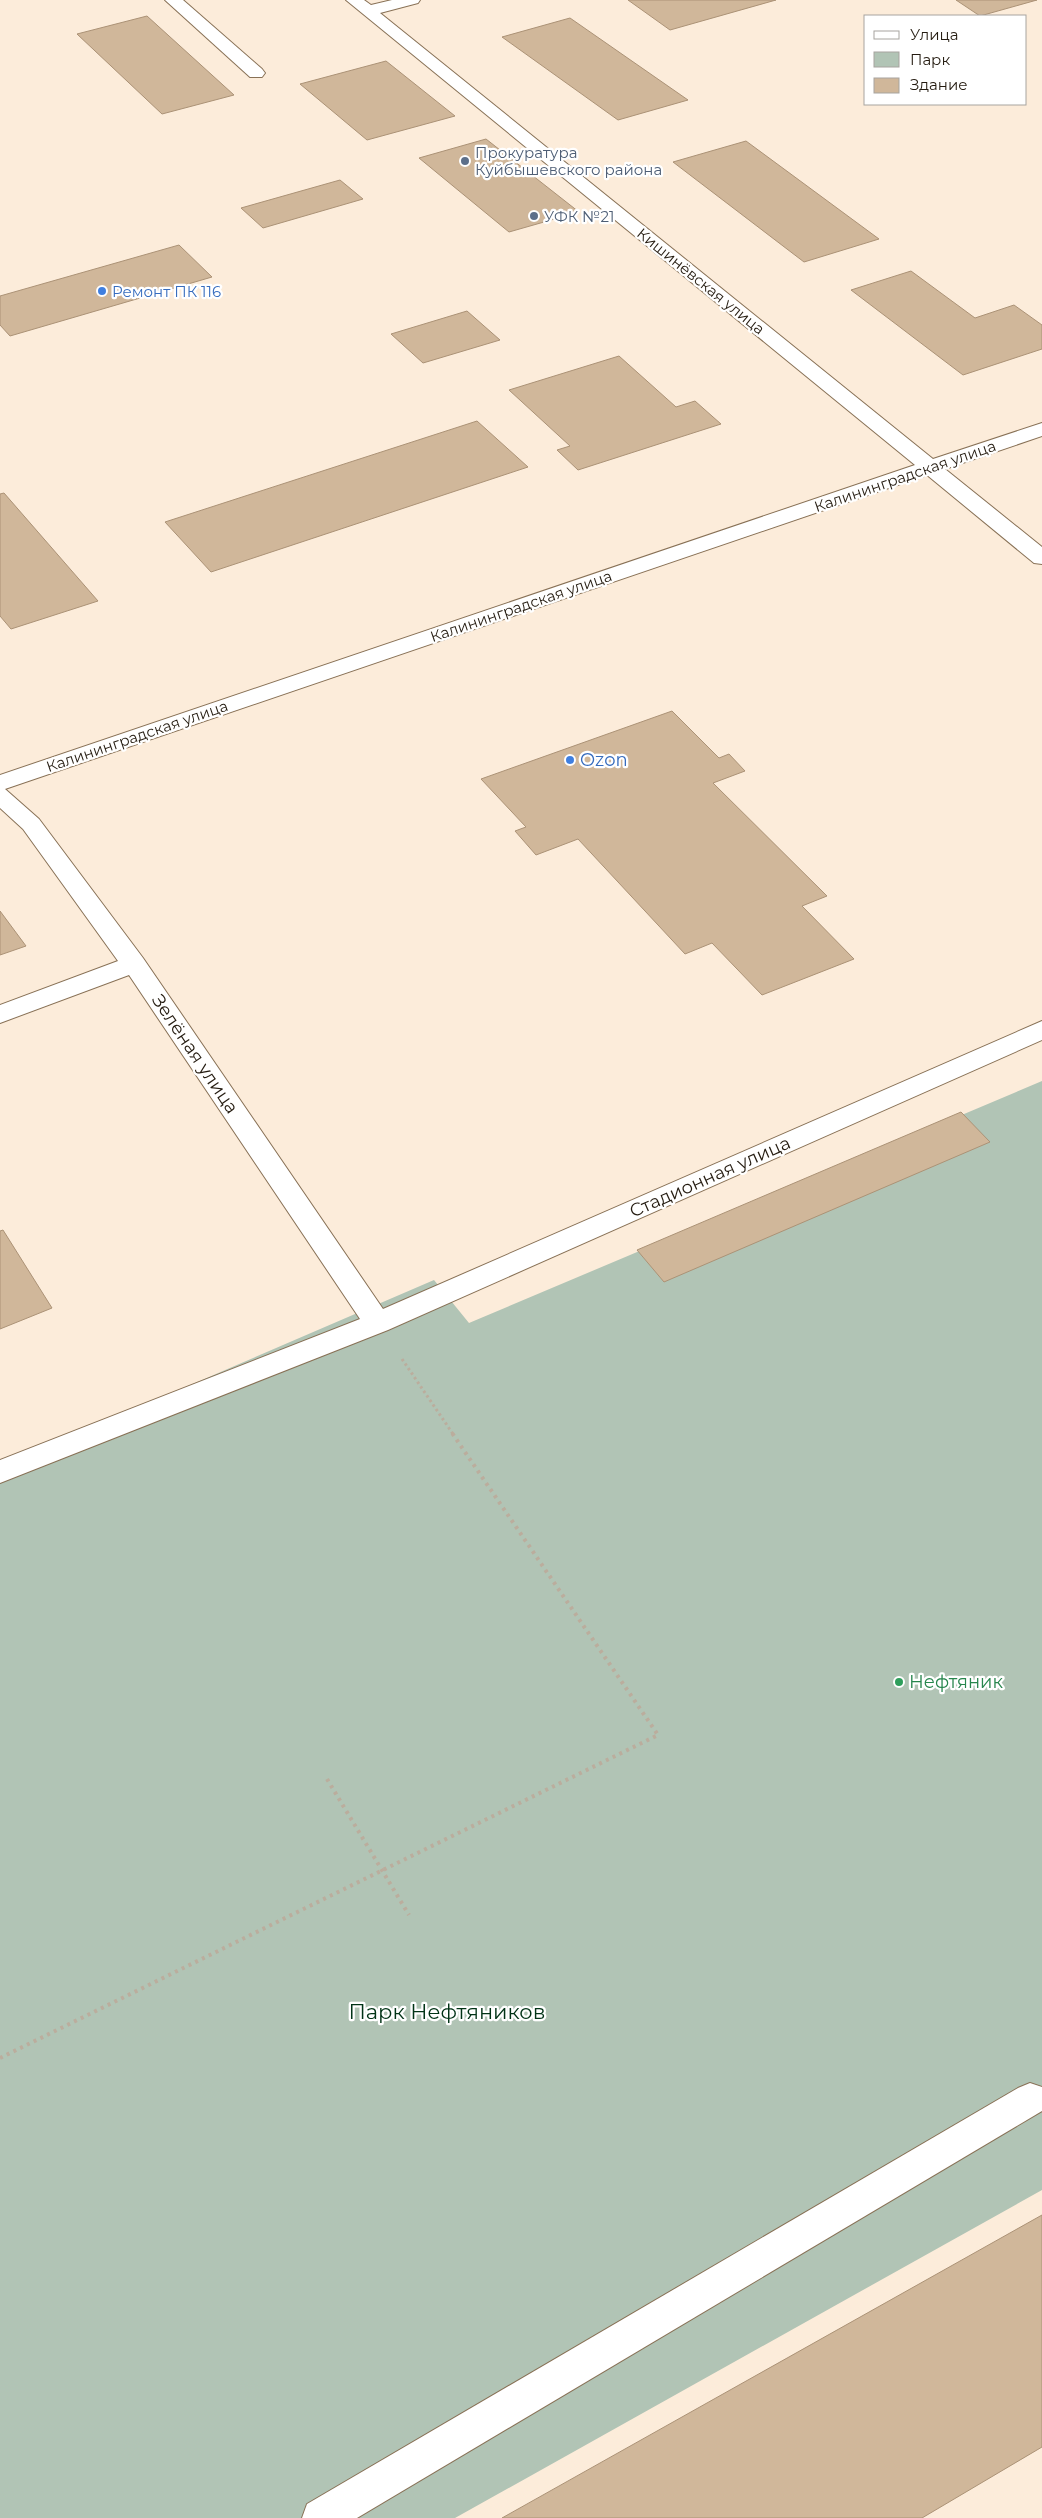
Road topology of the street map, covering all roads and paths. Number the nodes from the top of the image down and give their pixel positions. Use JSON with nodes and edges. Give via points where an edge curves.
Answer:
{"nodes":[{"id":1,"x":173,"y":0,"type":"edge"},
{"id":2,"x":412,"y":0,"type":"edge"},
{"id":3,"x":361,"y":6,"type":"edge"},
{"id":4,"x":256,"y":73,"type":"dead end"},
{"id":5,"x":1042,"y":430,"type":"edge"},
{"id":6,"x":931,"y":468,"type":"junction"},
{"id":7,"x":1042,"y":558,"type":"edge"},
{"id":8,"x":0,"y":783,"type":"edge"},
{"id":9,"x":0,"y":795,"type":"edge"},
{"id":10,"x":134,"y":964,"type":"junction"},
{"id":11,"x":0,"y":1014,"type":"edge"},
{"id":12,"x":1042,"y":1030,"type":"edge"},
{"id":13,"x":378,"y":1323,"type":"junction"},
{"id":14,"x":0,"y":1472,"type":"edge"},
{"id":15,"x":327,"y":1779,"type":"dead end"},
{"id":16,"x":382,"y":1870,"type":"junction"},
{"id":17,"x":409,"y":1915,"type":"dead end"},
{"id":18,"x":0,"y":2058,"type":"edge"},
{"id":19,"x":1030,"y":2099,"type":"dead end"},
{"id":20,"x":320,"y":2518,"type":"edge"}],
"edges":[{"from":1,"to":4,"type":"street"},
{"from":2,"to":3,"type":"street"},
{"from":3,"to":6,"type":"street","name":"Кишинёвская улица"},
{"from":5,"to":6,"type":"street","name":"Калининградская улица"},
{"from":6,"to":7,"type":"street","name":"Кишинёвская улица"},
{"from":6,"to":8,"type":"street","name":"Калининградская улица"},
{"from":9,"to":10,"type":"street","name":"Зелёная улица","via":[[31,824]]},
{"from":10,"to":11,"type":"street"},
{"from":10,"to":13,"type":"street","name":"Зелёная улица"},
{"from":12,"to":13,"type":"street","name":"Стадионная улица"},
{"from":13,"to":14,"type":"street","name":"Стадионная улица"},
{"from":13,"to":16,"type":"path","via":[[658,1735]]},
{"from":15,"to":16,"type":"path"},
{"from":16,"to":17,"type":"path"},
{"from":16,"to":18,"type":"path"},
{"from":19,"to":20,"type":"street"}]}
